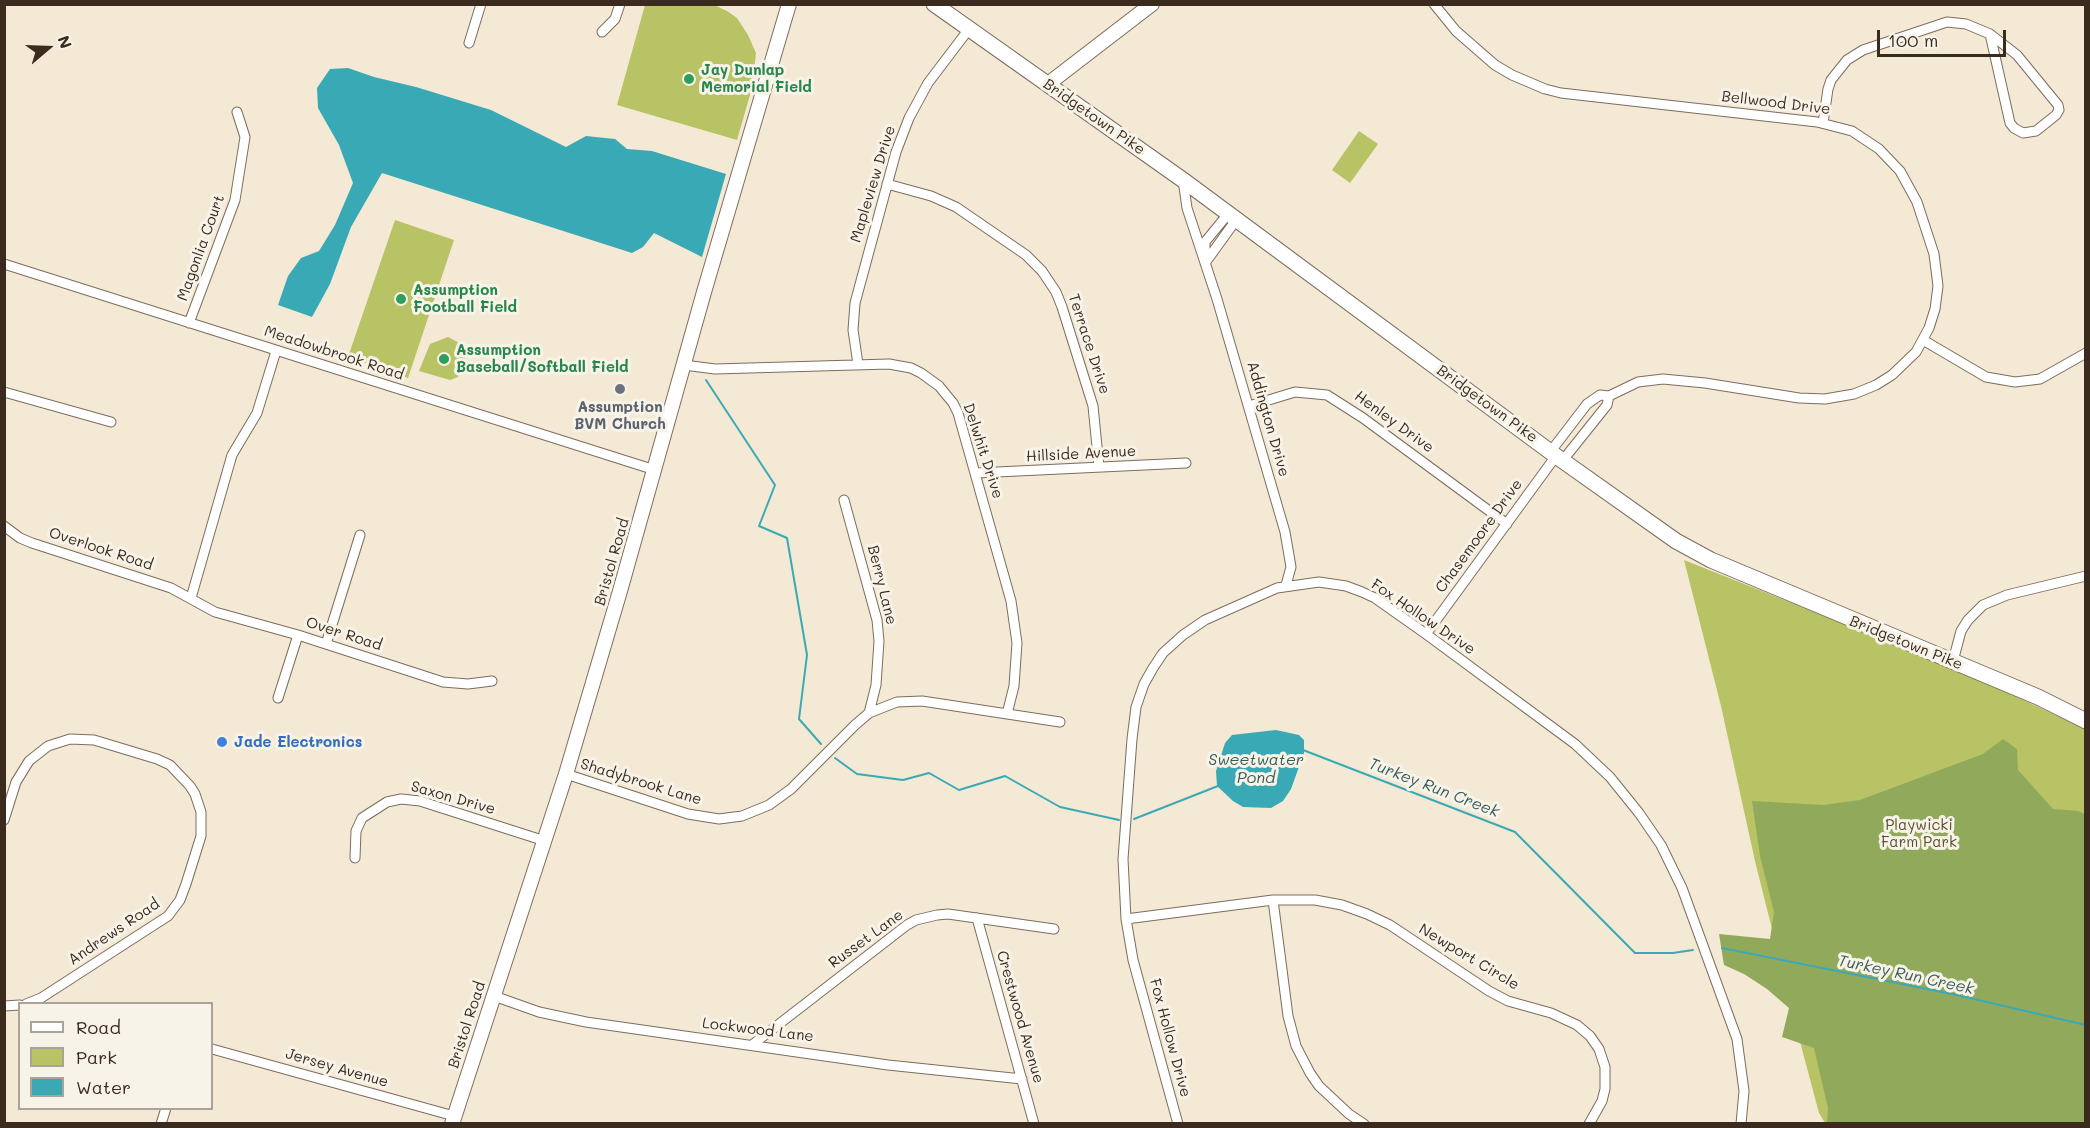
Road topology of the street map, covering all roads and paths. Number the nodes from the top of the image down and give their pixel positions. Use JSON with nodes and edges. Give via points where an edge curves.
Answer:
{"nodes":[{"id":1,"x":481,"y":4,"type":"edge"},
{"id":2,"x":620,"y":4,"type":"edge"},
{"id":3,"x":789,"y":4,"type":"edge"},
{"id":4,"x":934,"y":4,"type":"edge"},
{"id":5,"x":1152,"y":4,"type":"edge"},
{"id":6,"x":1434,"y":4,"type":"edge"},
{"id":7,"x":969,"y":29,"type":"junction"},
{"id":8,"x":602,"y":32,"type":"dead end"},
{"id":9,"x":1990,"y":34,"type":"junction"},
{"id":10,"x":469,"y":43,"type":"dead end"},
{"id":11,"x":1048,"y":84,"type":"junction"},
{"id":12,"x":237,"y":112,"type":"dead end"},
{"id":13,"x":1823,"y":123,"type":"junction"},
{"id":14,"x":1183,"y":180,"type":"junction"},
{"id":15,"x":887,"y":184,"type":"junction"},
{"id":16,"x":1232,"y":217,"type":"junction"},
{"id":17,"x":1205,"y":263,"type":"junction"},
{"id":18,"x":4,"y":264,"type":"edge"},
{"id":19,"x":189,"y":323,"type":"junction"},
{"id":20,"x":1923,"y":340,"type":"junction"},
{"id":21,"x":276,"y":351,"type":"junction"},
{"id":22,"x":2085,"y":353,"type":"edge"},
{"id":23,"x":858,"y":364,"type":"junction"},
{"id":24,"x":684,"y":365,"type":"junction"},
{"id":25,"x":4,"y":392,"type":"edge"},
{"id":26,"x":1609,"y":396,"type":"junction"},
{"id":27,"x":1249,"y":406,"type":"junction"},
{"id":28,"x":111,"y":422,"type":"dead end"},
{"id":29,"x":1557,"y":455,"type":"junction"},
{"id":30,"x":1186,"y":464,"type":"dead end"},
{"id":31,"x":1099,"y":468,"type":"junction"},
{"id":32,"x":655,"y":470,"type":"junction"},
{"id":33,"x":976,"y":474,"type":"junction"},
{"id":34,"x":844,"y":500,"type":"dead end"},
{"id":35,"x":1507,"y":524,"type":"junction"},
{"id":36,"x":4,"y":526,"type":"edge"},
{"id":37,"x":360,"y":535,"type":"dead end"},
{"id":38,"x":2085,"y":576,"type":"edge"},
{"id":39,"x":1286,"y":585,"type":"junction"},
{"id":40,"x":191,"y":598,"type":"junction"},
{"id":41,"x":1426,"y":634,"type":"junction"},
{"id":42,"x":298,"y":635,"type":"junction"},
{"id":43,"x":326,"y":644,"type":"junction"},
{"id":44,"x":1953,"y":661,"type":"junction"},
{"id":45,"x":492,"y":681,"type":"dead end"},
{"id":46,"x":278,"y":698,"type":"dead end"},
{"id":47,"x":869,"y":713,"type":"junction"},
{"id":48,"x":1007,"y":714,"type":"junction"},
{"id":49,"x":2085,"y":721,"type":"edge"},
{"id":50,"x":1060,"y":722,"type":"dead end"},
{"id":51,"x":566,"y":774,"type":"junction"},
{"id":52,"x":4,"y":820,"type":"edge"},
{"id":53,"x":545,"y":841,"type":"junction"},
{"id":54,"x":355,"y":858,"type":"dead end"},
{"id":55,"x":1273,"y":900,"type":"junction"},
{"id":56,"x":977,"y":918,"type":"junction"},
{"id":57,"x":1126,"y":919,"type":"junction"},
{"id":58,"x":1054,"y":929,"type":"dead end"},
{"id":59,"x":494,"y":996,"type":"junction"},
{"id":60,"x":31,"y":1002,"type":"edge"},
{"id":61,"x":753,"y":1045,"type":"junction"},
{"id":62,"x":213,"y":1049,"type":"edge"},
{"id":63,"x":1022,"y":1079,"type":"junction"},
{"id":64,"x":453,"y":1120,"type":"edge"},
{"id":65,"x":1034,"y":1124,"type":"edge"},
{"id":66,"x":1178,"y":1124,"type":"edge"},
{"id":67,"x":1364,"y":1124,"type":"edge"},
{"id":68,"x":1589,"y":1124,"type":"edge"},
{"id":69,"x":1741,"y":1124,"type":"edge"}],
"edges":[{"from":1,"to":10,"type":"street"},
{"from":2,"to":8,"type":"street","via":[[615,19]]},
{"from":3,"to":24,"type":"main road","name":"Bristol Road"},
{"from":4,"to":7,"type":"main road","name":"Bridgetown Pike"},
{"from":5,"to":11,"type":"main road"},
{"from":6,"to":13,"type":"street","name":"Bellwood Drive","via":[[1456,31],[1495,64],[1545,89]]},
{"from":7,"to":11,"type":"main road","name":"Bridgetown Pike"},
{"from":7,"to":15,"type":"street","name":"Mapleview Drive","via":[[928,82],[909,118]]},
{"from":9,"to":9,"type":"street","via":[[2017,55],[2058,105],[2056,115],[2036,130],[2023,133],[2010,123]]},
{"from":9,"to":13,"type":"street","via":[[1966,24],[1947,22],[1863,50],[1847,60],[1832,80]]},
{"from":11,"to":14,"type":"main road","name":"Bridgetown Pike"},
{"from":12,"to":19,"type":"street","name":"Magonlia Court","via":[[245,137],[235,200]]},
{"from":13,"to":20,"type":"street","name":"Bellwood Drive","via":[[1864,138],[1891,160],[1911,189],[1932,246],[1937,272],[1935,309]]},
{"from":14,"to":16,"type":"main road","name":"Bridgetown Pike"},
{"from":14,"to":17,"type":"street","name":"Addington Drive","via":[[1187,208]]},
{"from":15,"to":23,"type":"street","name":"Mapleview Drive","via":[[854,312]]},
{"from":15,"to":31,"type":"street","name":"Terrace Drive","via":[[956,207],[1026,255],[1042,271],[1062,307],[1093,406]]},
{"from":16,"to":17,"type":"street","name":"Addington Drive","via":[[1205,242]]},
{"from":16,"to":29,"type":"main road","name":"Bridgetown Pike"},
{"from":17,"to":27,"type":"street","name":"Addington Drive"},
{"from":18,"to":19,"type":"street","name":"Meadowbrook Road"},
{"from":19,"to":21,"type":"street","name":"Meadowbrook Road"},
{"from":20,"to":22,"type":"street","via":[[1986,377],[2015,382],[2040,379]]},
{"from":20,"to":26,"type":"street","name":"Bellwood Drive","via":[[1884,380],[1840,398],[1799,398],[1663,379],[1638,382]]},
{"from":21,"to":32,"type":"street","name":"Meadowbrook Road"},
{"from":21,"to":40,"type":"street","via":[[257,413],[232,455]]},
{"from":23,"to":24,"type":"street","name":"Delwhit Drive","via":[[715,369]]},
{"from":23,"to":33,"type":"street","name":"Delwhit Drive","via":[[900,365],[939,386],[958,413]]},
{"from":24,"to":32,"type":"main road","name":"Bristol Road"},
{"from":25,"to":28,"type":"street"},
{"from":26,"to":29,"type":"street","via":[[1607,405]]},
{"from":26,"to":29,"type":"street","name":"Bellwood Drive","via":[[1600,395],[1587,404]]},
{"from":27,"to":35,"type":"street","name":"Henley Drive","via":[[1295,392],[1327,395]]},
{"from":27,"to":39,"type":"street","name":"Addington Drive","via":[[1286,532],[1291,567]]},
{"from":29,"to":35,"type":"street","name":"Chasemoore Drive"},
{"from":29,"to":44,"type":"main road","name":"Bridgetown Pike","via":[[1676,541],[1711,560]]},
{"from":30,"to":31,"type":"street","name":"Hillside Avenue"},
{"from":31,"to":33,"type":"street","name":"Hillside Avenue"},
{"from":32,"to":51,"type":"main road","name":"Bristol Road"},
{"from":33,"to":48,"type":"street","name":"Delwhit Drive","via":[[1016,629],[1016,671]]},
{"from":34,"to":47,"type":"street","name":"Berry Lane","via":[[879,640],[876,685]]},
{"from":35,"to":41,"type":"street","name":"Chasemoore Drive"},
{"from":36,"to":40,"type":"street","name":"Overlook Road","via":[[32,543]]},
{"from":37,"to":43,"type":"street"},
{"from":38,"to":44,"type":"street","via":[[2007,595],[1983,605],[1961,631]]},
{"from":39,"to":41,"type":"street","name":"Fox Hollow Drive","via":[[1319,582],[1362,591]]},
{"from":39,"to":57,"type":"street","name":"Fox Hollow Drive","via":[[1183,635],[1163,653],[1144,684],[1134,717],[1131,750],[1123,859]]},
{"from":40,"to":42,"type":"street","name":"Over Road","via":[[207,609]]},
{"from":41,"to":69,"type":"street","name":"Fox Hollow Drive","via":[[1575,744],[1610,777],[1651,829],[1682,888],[1737,1039],[1744,1091]]},
{"from":42,"to":43,"type":"street","name":"Over Road"},
{"from":42,"to":46,"type":"street"},
{"from":43,"to":45,"type":"street","name":"Over Road","via":[[443,682]]},
{"from":44,"to":49,"type":"main road","name":"Bridgetown Pike"},
{"from":47,"to":48,"type":"street","name":"Shadybrook Lane","via":[[897,702],[922,700]]},
{"from":47,"to":51,"type":"street","name":"Shadybrook Lane","via":[[791,789],[769,806],[742,816],[719,819],[688,814]]},
{"from":48,"to":50,"type":"street","name":"Shadybrook Lane"},
{"from":51,"to":53,"type":"main road","name":"Bristol Road"},
{"from":52,"to":60,"type":"street","name":"Andrews Road","via":[[16,782],[29,761],[48,746],[70,739],[94,740],[170,765],[190,786],[201,812],[201,836],[186,884],[168,916]]},
{"from":53,"to":54,"type":"street","name":"Saxon Drive","via":[[420,801],[401,799],[387,802],[362,818],[356,831]]},
{"from":53,"to":59,"type":"main road","name":"Bristol Road"},
{"from":55,"to":57,"type":"street","name":"Newport Circle"},
{"from":55,"to":67,"type":"street","via":[[1288,1016],[1296,1046],[1319,1086]]},
{"from":55,"to":68,"type":"street","name":"Newport Circle","via":[[1322,901],[1367,914],[1489,991],[1578,1025],[1599,1049],[1605,1067],[1602,1101]]},
{"from":56,"to":58,"type":"street","name":"Russet Lane"},
{"from":56,"to":61,"type":"street","name":"Russet Lane","via":[[937,915],[907,925]]},
{"from":56,"to":63,"type":"street","name":"Crestwood Avenue"},
{"from":57,"to":66,"type":"street","name":"Fox Hollow Drive","via":[[1133,960]]},
{"from":59,"to":61,"type":"street","name":"Lockwood Lane","via":[[563,1018]]},
{"from":59,"to":64,"type":"main road","name":"Bristol Road"},
{"from":61,"to":63,"type":"street","name":"Lockwood Lane"},
{"from":62,"to":64,"type":"street","name":"Jersey Avenue"},
{"from":63,"to":65,"type":"street","name":"Crestwood Avenue"}]}
